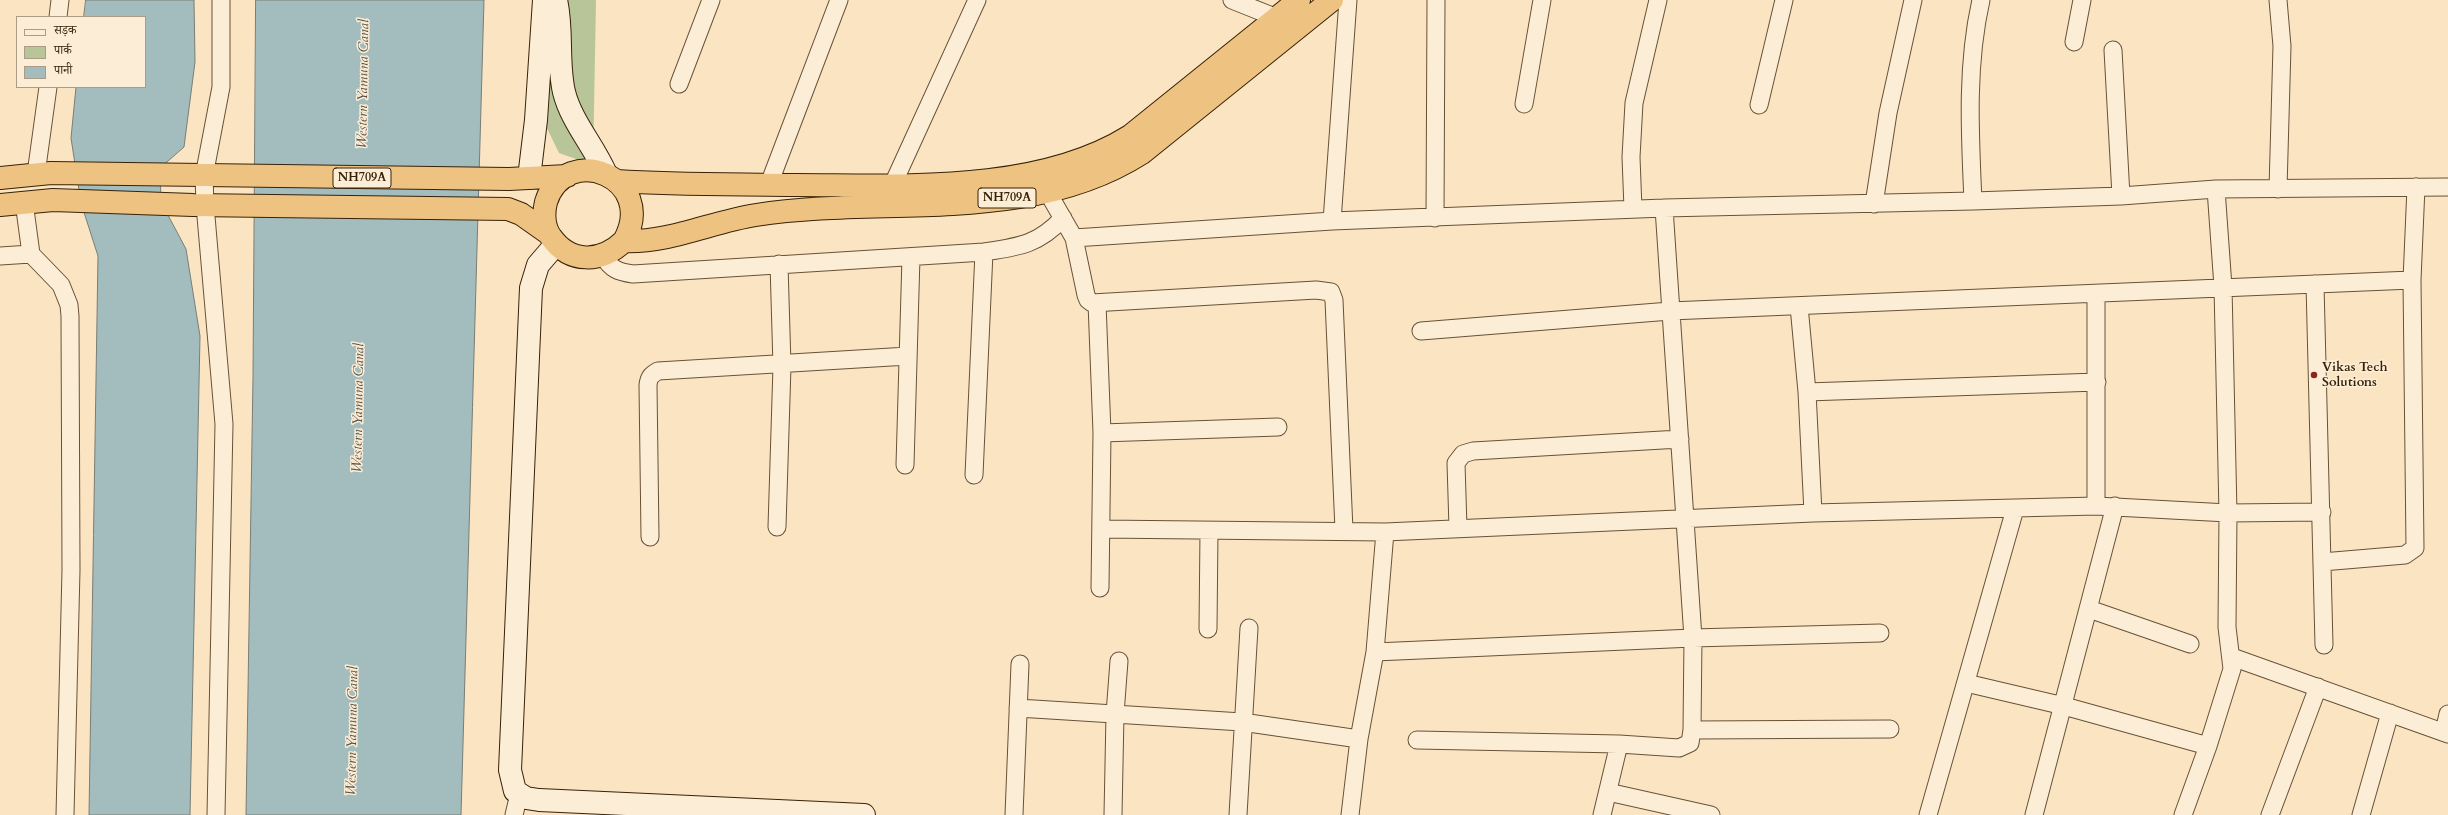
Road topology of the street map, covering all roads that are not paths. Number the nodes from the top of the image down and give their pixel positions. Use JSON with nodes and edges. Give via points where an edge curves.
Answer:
{"nodes":[{"id":1,"x":60,"y":0,"type":"edge"},
{"id":2,"x":221,"y":0,"type":"edge"},
{"id":3,"x":544,"y":0,"type":"edge"},
{"id":4,"x":556,"y":0,"type":"edge"},
{"id":5,"x":711,"y":0,"type":"edge"},
{"id":6,"x":839,"y":0,"type":"edge"},
{"id":7,"x":977,"y":0,"type":"edge"},
{"id":8,"x":1232,"y":0,"type":"edge"},
{"id":9,"x":1299,"y":0,"type":"edge"},
{"id":10,"x":1332,"y":0,"type":"edge"},
{"id":11,"x":1348,"y":0,"type":"edge"},
{"id":12,"x":1436,"y":0,"type":"edge"},
{"id":13,"x":1542,"y":0,"type":"edge"},
{"id":14,"x":1658,"y":0,"type":"edge"},
{"id":15,"x":1784,"y":0,"type":"edge"},
{"id":16,"x":1913,"y":0,"type":"edge"},
{"id":17,"x":1981,"y":0,"type":"edge"},
{"id":18,"x":2082,"y":0,"type":"edge"},
{"id":19,"x":2278,"y":0,"type":"edge"},
{"id":20,"x":58,"y":16,"type":"edge"},
{"id":21,"x":1277,"y":18,"type":"junction"},
{"id":22,"x":2074,"y":42,"type":"dead end"},
{"id":23,"x":2113,"y":50,"type":"dead end"},
{"id":24,"x":679,"y":84,"type":"dead end"},
{"id":25,"x":48,"y":88,"type":"edge"},
{"id":26,"x":1524,"y":104,"type":"dead end"},
{"id":27,"x":1759,"y":105,"type":"dead end"},
{"id":28,"x":44,"y":174,"type":"junction"},
{"id":29,"x":204,"y":176,"type":"junction"},
{"id":30,"x":567,"y":176,"type":"junction"},
{"id":31,"x":612,"y":177,"type":"junction"},
{"id":32,"x":0,"y":178,"type":"edge"},
{"id":33,"x":519,"y":179,"type":"junction"},
{"id":34,"x":768,"y":184,"type":"junction"},
{"id":35,"x":893,"y":184,"type":"junction"},
{"id":36,"x":2416,"y":187,"type":"junction"},
{"id":37,"x":2448,"y":187,"type":"edge"},
{"id":38,"x":2216,"y":189,"type":"junction"},
{"id":39,"x":2278,"y":189,"type":"junction"},
{"id":40,"x":1047,"y":191,"type":"junction"},
{"id":41,"x":2121,"y":196,"type":"junction"},
{"id":42,"x":1973,"y":201,"type":"junction"},
{"id":43,"x":24,"y":202,"type":"junction"},
{"id":44,"x":1874,"y":204,"type":"junction"},
{"id":45,"x":0,"y":205,"type":"edge"},
{"id":46,"x":205,"y":205,"type":"junction"},
{"id":47,"x":1664,"y":208,"type":"junction"},
{"id":48,"x":1633,"y":209,"type":"junction"},
{"id":49,"x":1063,"y":218,"type":"junction"},
{"id":50,"x":1435,"y":218,"type":"junction"},
{"id":51,"x":1332,"y":221,"type":"junction"},
{"id":52,"x":1074,"y":238,"type":"junction"},
{"id":53,"x":552,"y":239,"type":"junction"},
{"id":54,"x":624,"y":241,"type":"junction"},
{"id":55,"x":984,"y":252,"type":"junction"},
{"id":56,"x":31,"y":254,"type":"junction"},
{"id":57,"x":0,"y":256,"type":"edge"},
{"id":58,"x":603,"y":256,"type":"junction"},
{"id":59,"x":911,"y":257,"type":"junction"},
{"id":60,"x":779,"y":264,"type":"junction"},
{"id":61,"x":2412,"y":280,"type":"junction"},
{"id":62,"x":2315,"y":284,"type":"junction"},
{"id":63,"x":2223,"y":287,"type":"junction"},
{"id":64,"x":2096,"y":295,"type":"junction"},
{"id":65,"x":1097,"y":304,"type":"junction"},
{"id":66,"x":1799,"y":306,"type":"junction"},
{"id":67,"x":1670,"y":311,"type":"junction"},
{"id":68,"x":1421,"y":331,"type":"dead end"},
{"id":69,"x":908,"y":356,"type":"junction"},
{"id":70,"x":782,"y":366,"type":"junction"},
{"id":71,"x":2097,"y":382,"type":"junction"},
{"id":72,"x":1807,"y":392,"type":"junction"},
{"id":73,"x":1278,"y":427,"type":"dead end"},
{"id":74,"x":1102,"y":433,"type":"junction"},
{"id":75,"x":1680,"y":439,"type":"junction"},
{"id":76,"x":905,"y":465,"type":"dead end"},
{"id":77,"x":974,"y":475,"type":"dead end"},
{"id":78,"x":2096,"y":506,"type":"junction"},
{"id":79,"x":2115,"y":506,"type":"junction"},
{"id":80,"x":2015,"y":509,"type":"junction"},
{"id":81,"x":2322,"y":512,"type":"junction"},
{"id":82,"x":1813,"y":513,"type":"junction"},
{"id":83,"x":2228,"y":514,"type":"junction"},
{"id":84,"x":1686,"y":518,"type":"junction"},
{"id":85,"x":777,"y":527,"type":"dead end"},
{"id":86,"x":1458,"y":528,"type":"junction"},
{"id":87,"x":1102,"y":529,"type":"junction"},
{"id":88,"x":1344,"y":530,"type":"junction"},
{"id":89,"x":1210,"y":531,"type":"junction"},
{"id":90,"x":1385,"y":532,"type":"junction"},
{"id":91,"x":650,"y":538,"type":"dead end"},
{"id":92,"x":2322,"y":562,"type":"junction"},
{"id":93,"x":1100,"y":588,"type":"dead end"},
{"id":94,"x":2089,"y":609,"type":"junction"},
{"id":95,"x":1249,"y":628,"type":"dead end"},
{"id":96,"x":1208,"y":629,"type":"dead end"},
{"id":97,"x":1880,"y":634,"type":"dead end"},
{"id":98,"x":1693,"y":638,"type":"junction"},
{"id":99,"x":2190,"y":644,"type":"dead end"},
{"id":100,"x":2324,"y":645,"type":"dead end"},
{"id":101,"x":1375,"y":652,"type":"junction"},
{"id":102,"x":2232,"y":657,"type":"junction"},
{"id":103,"x":1119,"y":661,"type":"dead end"},
{"id":104,"x":1020,"y":664,"type":"dead end"},
{"id":105,"x":1966,"y":683,"type":"junction"},
{"id":106,"x":2318,"y":687,"type":"junction"},
{"id":107,"x":2064,"y":706,"type":"junction"},
{"id":108,"x":1018,"y":708,"type":"junction"},
{"id":109,"x":2390,"y":713,"type":"junction"},
{"id":110,"x":1115,"y":714,"type":"junction"},
{"id":111,"x":2448,"y":714,"type":"edge"},
{"id":112,"x":1242,"y":722,"type":"junction"},
{"id":113,"x":1890,"y":729,"type":"dead end"},
{"id":114,"x":1692,"y":730,"type":"junction"},
{"id":115,"x":2446,"y":733,"type":"edge"},
{"id":116,"x":1360,"y":739,"type":"junction"},
{"id":117,"x":1417,"y":740,"type":"dead end"},
{"id":118,"x":1619,"y":744,"type":"junction"},
{"id":119,"x":2208,"y":746,"type":"junction"},
{"id":120,"x":1608,"y":792,"type":"junction"},
{"id":121,"x":519,"y":794,"type":"junction"},
{"id":122,"x":65,"y":815,"type":"edge"},
{"id":123,"x":216,"y":815,"type":"edge"},
{"id":124,"x":514,"y":815,"type":"edge"},
{"id":125,"x":864,"y":815,"type":"edge"},
{"id":126,"x":1014,"y":815,"type":"edge"},
{"id":127,"x":1113,"y":815,"type":"edge"},
{"id":128,"x":1238,"y":815,"type":"edge"},
{"id":129,"x":1350,"y":815,"type":"edge"},
{"id":130,"x":1602,"y":815,"type":"edge"},
{"id":131,"x":1711,"y":815,"type":"edge"},
{"id":132,"x":1928,"y":815,"type":"edge"},
{"id":133,"x":2034,"y":815,"type":"edge"},
{"id":134,"x":2183,"y":815,"type":"edge"},
{"id":135,"x":2270,"y":815,"type":"edge"},
{"id":136,"x":2361,"y":815,"type":"edge"}],
"edges":[{"from":1,"to":20,"type":"street"},
{"from":2,"to":29,"type":"street","via":[[221,87]]},
{"from":3,"to":33,"type":"street","via":[[536,120]]},
{"from":4,"to":31,"type":"street","via":[[560,70],[564,93],[569,106]]},
{"from":5,"to":24,"type":"street"},
{"from":6,"to":34,"type":"street"},
{"from":7,"to":35,"type":"street"},
{"from":8,"to":21,"type":"street"},
{"from":9,"to":21,"type":"highway","number":"NH709A"},
{"from":10,"to":40,"type":"highway","number":"NH709A","via":[[1142,153],[1094,178]]},
{"from":11,"to":51,"type":"street"},
{"from":12,"to":50,"type":"street"},
{"from":13,"to":26,"type":"street"},
{"from":14,"to":48,"type":"street","via":[[1634,103],[1631,158]]},
{"from":15,"to":27,"type":"street"},
{"from":16,"to":44,"type":"street","via":[[1888,112]]},
{"from":17,"to":42,"type":"street","via":[[1971,68]]},
{"from":18,"to":22,"type":"street"},
{"from":19,"to":39,"type":"street","via":[[2282,46]]},
{"from":21,"to":35,"type":"highway","number":"NH709A","via":[[1130,136],[1109,148],[1080,160],[1016,176],[974,181]]},
{"from":23,"to":41,"type":"street"},
{"from":25,"to":28,"type":"street"},
{"from":28,"to":29,"type":"highway","number":"NH709A"},
{"from":28,"to":32,"type":"highway","number":"NH709A"},
{"from":29,"to":33,"type":"highway","number":"NH709A"},
{"from":29,"to":46,"type":"street"},
{"from":30,"to":31,"type":"highway","number":"NH709A","via":[[593,170]]},
{"from":30,"to":33,"type":"highway","number":"NH709A"},
{"from":30,"to":53,"type":"highway","number":"NH709A","via":[[556,184],[549,194],[544,214]]},
{"from":31,"to":34,"type":"highway","number":"NH709A"},
{"from":31,"to":54,"type":"highway","via":[[626,191],[631,203],[633,216]]},
{"from":34,"to":35,"type":"highway","number":"NH709A"},
{"from":36,"to":37,"type":"street"},
{"from":36,"to":39,"type":"street"},
{"from":36,"to":61,"type":"street"},
{"from":38,"to":39,"type":"street"},
{"from":38,"to":41,"type":"street"},
{"from":38,"to":63,"type":"street"},
{"from":40,"to":49,"type":"street"},
{"from":40,"to":54,"type":"highway","number":"NH709A","via":[[976,202],[870,206],[756,215],[663,239],[644,242]]},
{"from":41,"to":42,"type":"street"},
{"from":42,"to":44,"type":"street"},
{"from":43,"to":45,"type":"highway","number":"NH709A"},
{"from":43,"to":46,"type":"highway","number":"NH709A","via":[[53,200]]},
{"from":43,"to":56,"type":"street"},
{"from":44,"to":47,"type":"street"},
{"from":46,"to":53,"type":"highway","number":"NH709A","via":[[508,209],[521,214]]},
{"from":46,"to":123,"type":"street","via":[[224,424]]},
{"from":47,"to":48,"type":"street"},
{"from":47,"to":67,"type":"street"},
{"from":48,"to":50,"type":"street"},
{"from":49,"to":52,"type":"street"},
{"from":49,"to":55,"type":"street","via":[[1038,240],[1022,246]]},
{"from":50,"to":51,"type":"street"},
{"from":51,"to":52,"type":"street"},
{"from":52,"to":65,"type":"street","via":[[1086,295],[1088,300]]},
{"from":53,"to":58,"type":"highway","number":"NH709A","via":[[565,252],[577,257]]},
{"from":53,"to":121,"type":"street","via":[[538,265],[531,288],[510,770],[513,787]]},
{"from":54,"to":58,"type":"highway"},
{"from":55,"to":59,"type":"street"},
{"from":55,"to":77,"type":"street"},
{"from":56,"to":57,"type":"street"},
{"from":56,"to":122,"type":"street","via":[[61,285],[69,305],[70,316],[71,570]]},
{"from":58,"to":60,"type":"street","via":[[609,267],[633,274]]},
{"from":59,"to":60,"type":"street"},
{"from":59,"to":69,"type":"street"},
{"from":60,"to":70,"type":"street"},
{"from":61,"to":62,"type":"street"},
{"from":61,"to":92,"type":"street","via":[[2414,548],[2405,555]]},
{"from":62,"to":63,"type":"street"},
{"from":62,"to":81,"type":"street"},
{"from":63,"to":64,"type":"street"},
{"from":63,"to":83,"type":"street"},
{"from":64,"to":66,"type":"street"},
{"from":64,"to":71,"type":"street"},
{"from":65,"to":74,"type":"street"},
{"from":65,"to":88,"type":"street","via":[[1316,290],[1331,292],[1334,300]]},
{"from":66,"to":67,"type":"street"},
{"from":66,"to":72,"type":"street"},
{"from":67,"to":68,"type":"street"},
{"from":67,"to":75,"type":"street"},
{"from":69,"to":70,"type":"street"},
{"from":69,"to":76,"type":"street"},
{"from":70,"to":85,"type":"street"},
{"from":70,"to":91,"type":"street","via":[[658,371],[649,378]]},
{"from":71,"to":72,"type":"street"},
{"from":71,"to":78,"type":"street"},
{"from":72,"to":82,"type":"street"},
{"from":73,"to":74,"type":"street"},
{"from":74,"to":87,"type":"street"},
{"from":75,"to":84,"type":"street"},
{"from":75,"to":86,"type":"street","via":[[1473,451],[1463,454],[1456,463]]},
{"from":78,"to":79,"type":"street"},
{"from":78,"to":80,"type":"street"},
{"from":79,"to":83,"type":"street"},
{"from":79,"to":94,"type":"street"},
{"from":80,"to":82,"type":"street"},
{"from":80,"to":105,"type":"street"},
{"from":81,"to":83,"type":"street"},
{"from":81,"to":92,"type":"street"},
{"from":82,"to":84,"type":"street"},
{"from":83,"to":102,"type":"street","via":[[2227,627]]},
{"from":84,"to":86,"type":"street"},
{"from":84,"to":98,"type":"street"},
{"from":86,"to":90,"type":"street"},
{"from":87,"to":89,"type":"street"},
{"from":87,"to":93,"type":"street"},
{"from":88,"to":89,"type":"street"},
{"from":88,"to":90,"type":"street"},
{"from":89,"to":96,"type":"street"},
{"from":90,"to":101,"type":"street"},
{"from":92,"to":100,"type":"street"},
{"from":94,"to":99,"type":"street"},
{"from":94,"to":107,"type":"street"},
{"from":95,"to":112,"type":"street"},
{"from":97,"to":98,"type":"street"},
{"from":98,"to":101,"type":"street"},
{"from":98,"to":114,"type":"street"},
{"from":101,"to":116,"type":"street"},
{"from":102,"to":106,"type":"street"},
{"from":102,"to":119,"type":"street","via":[[2230,678]]},
{"from":103,"to":110,"type":"street"},
{"from":104,"to":108,"type":"street"},
{"from":105,"to":107,"type":"street"},
{"from":105,"to":132,"type":"street"},
{"from":106,"to":109,"type":"street"},
{"from":106,"to":135,"type":"street"},
{"from":107,"to":119,"type":"street"},
{"from":107,"to":133,"type":"street"},
{"from":108,"to":110,"type":"street"},
{"from":108,"to":126,"type":"street"},
{"from":109,"to":115,"type":"street"},
{"from":109,"to":136,"type":"street"},
{"from":110,"to":112,"type":"street"},
{"from":110,"to":127,"type":"street"},
{"from":111,"to":115,"type":"street"},
{"from":112,"to":116,"type":"street"},
{"from":112,"to":128,"type":"street"},
{"from":113,"to":114,"type":"street"},
{"from":114,"to":118,"type":"street","via":[[1688,746],[1679,748]]},
{"from":116,"to":129,"type":"street"},
{"from":117,"to":118,"type":"street"},
{"from":118,"to":120,"type":"street"},
{"from":119,"to":134,"type":"street"},
{"from":120,"to":130,"type":"street"},
{"from":120,"to":131,"type":"street"},
{"from":121,"to":124,"type":"street"},
{"from":121,"to":125,"type":"street","via":[[539,800]]}]}
